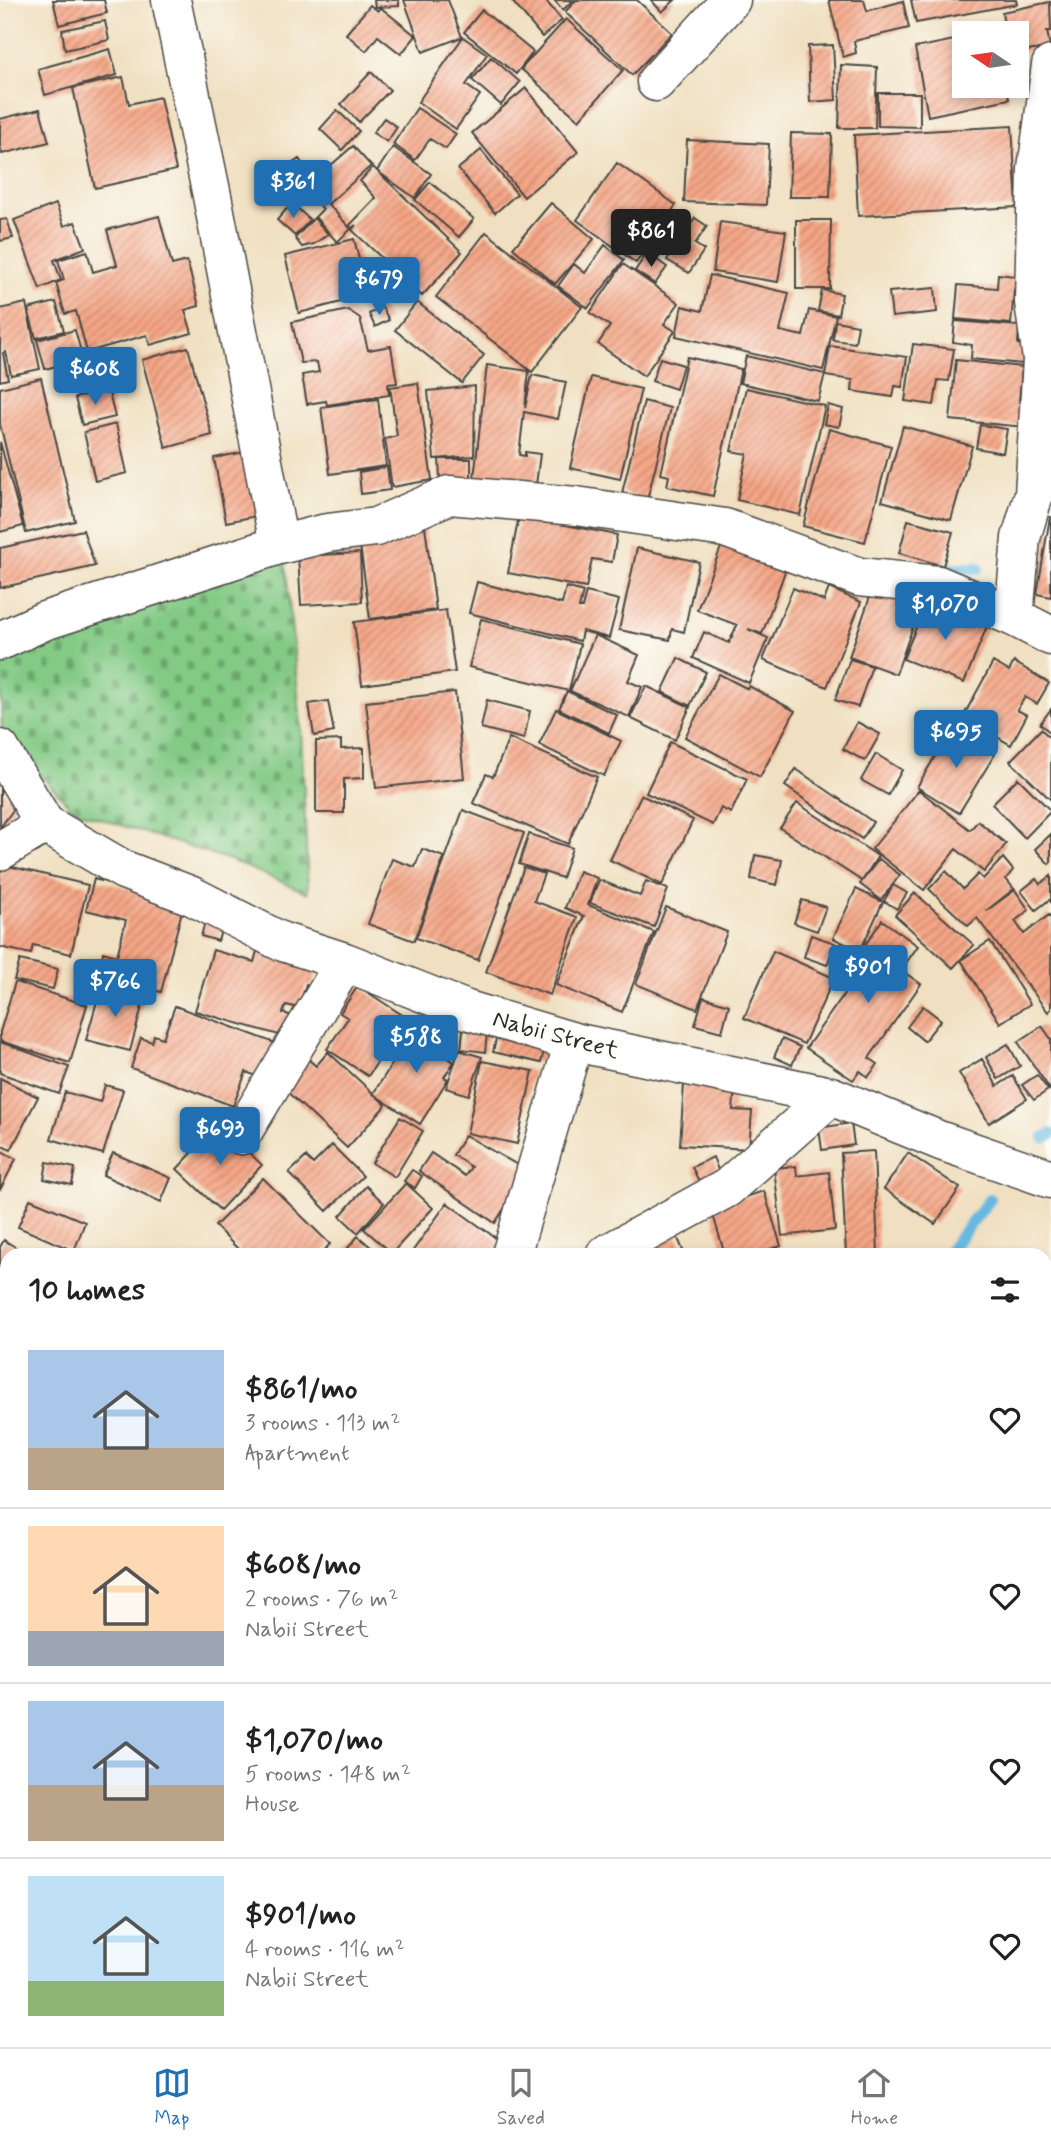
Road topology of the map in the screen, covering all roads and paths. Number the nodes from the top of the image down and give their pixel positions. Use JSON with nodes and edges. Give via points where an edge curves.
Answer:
{"nodes":[{"id":1,"x":171,"y":0,"type":"edge"},
{"id":2,"x":731,"y":0,"type":"edge"},
{"id":3,"x":656,"y":82,"type":"dead end"},
{"id":4,"x":1049,"y":84,"type":"edge"},
{"id":5,"x":279,"y":545,"type":"junction"},
{"id":6,"x":1014,"y":617,"type":"junction"},
{"id":7,"x":1051,"y":636,"type":"edge"},
{"id":8,"x":0,"y":641,"type":"edge"},
{"id":9,"x":0,"y":749,"type":"edge"},
{"id":10,"x":45,"y":824,"type":"junction"},
{"id":11,"x":0,"y":851,"type":"edge"},
{"id":12,"x":345,"y":962,"type":"junction"},
{"id":13,"x":574,"y":1042,"type":"junction"},
{"id":14,"x":831,"y":1096,"type":"junction"},
{"id":15,"x":242,"y":1135,"type":"dead end"},
{"id":16,"x":1051,"y":1179,"type":"edge"},
{"id":17,"x":513,"y":1248,"type":"edge"},
{"id":18,"x":618,"y":1248,"type":"edge"}],
"edges":[{"from":1,"to":5,"type":"street"},
{"from":2,"to":3,"type":"street"},
{"from":4,"to":6,"type":"street","via":[[1037,169],[1034,235],[1034,302],[1042,359],[1034,494],[1021,538]]},
{"from":5,"to":6,"type":"street","via":[[376,527],[449,495],[511,499],[725,528],[859,577],[938,585]]},
{"from":5,"to":8,"type":"street","via":[[44,621]]},
{"from":6,"to":7,"type":"street"},
{"from":9,"to":10,"type":"street","name":"Nabii Street"},
{"from":10,"to":11,"type":"street"},
{"from":10,"to":12,"type":"street","name":"Nabii Street","via":[[124,870],[192,896],[280,941]]},
{"from":12,"to":13,"type":"street","name":"Nabii Street","via":[[467,1010]]},
{"from":12,"to":15,"type":"street"},
{"from":13,"to":14,"type":"street","name":"Nabii Street"},
{"from":13,"to":17,"type":"street"},
{"from":14,"to":16,"type":"street","name":"Nabii Street"},
{"from":14,"to":18,"type":"street","via":[[727,1188]]}]}
